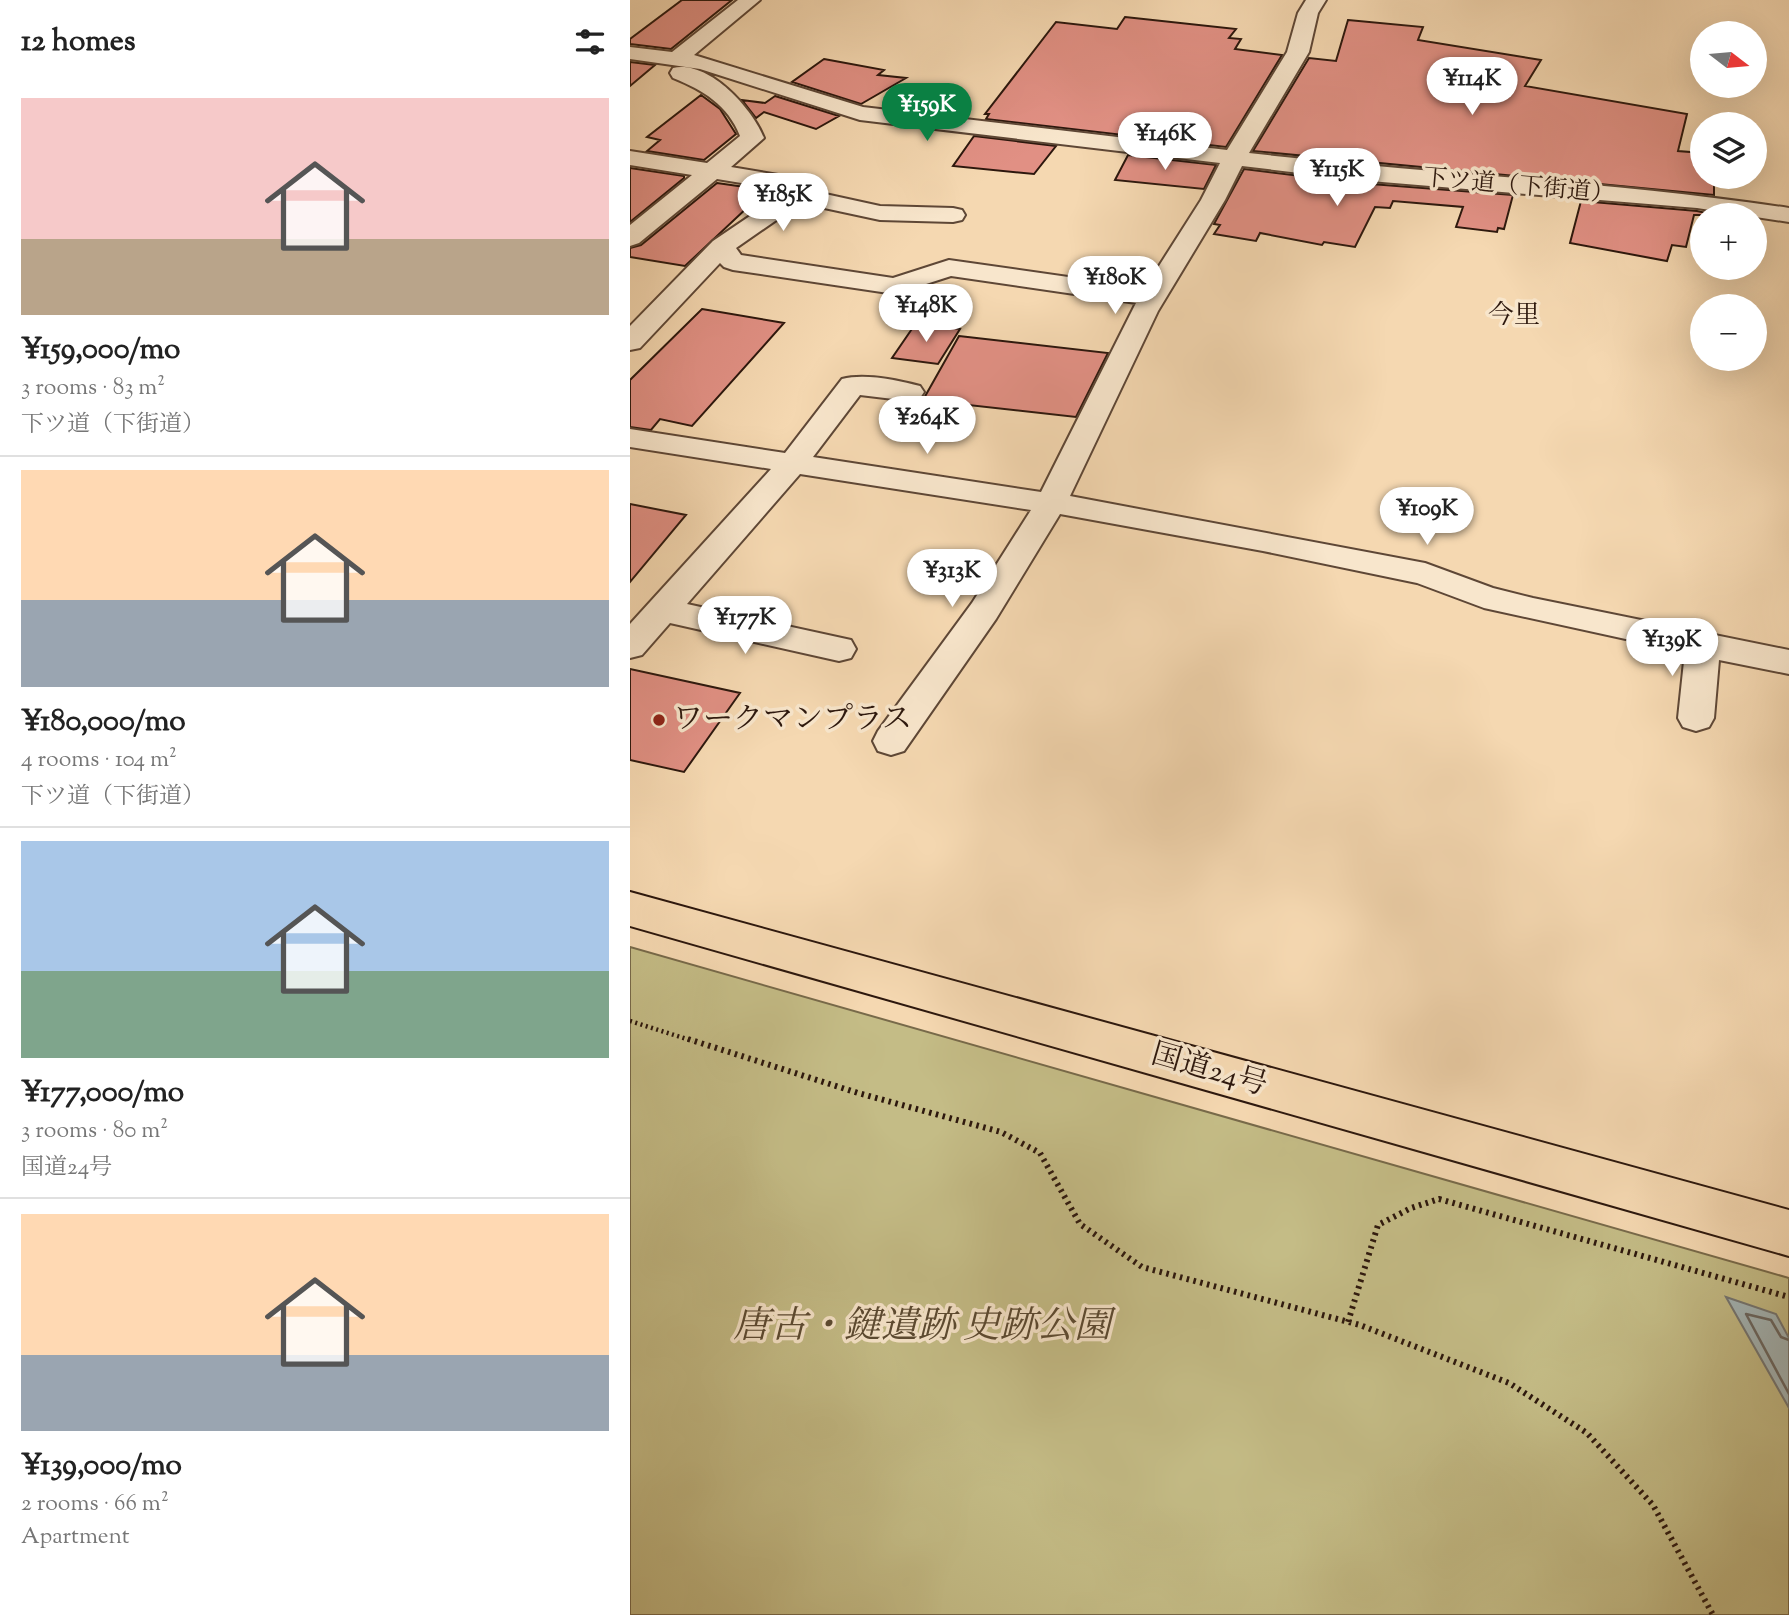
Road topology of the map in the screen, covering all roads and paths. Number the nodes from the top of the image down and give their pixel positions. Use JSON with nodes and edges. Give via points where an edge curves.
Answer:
{"nodes":[{"id":1,"x":750,"y":0,"type":"edge"},
{"id":2,"x":1316,"y":0,"type":"edge"},
{"id":3,"x":630,"y":52,"type":"edge"},
{"id":4,"x":689,"y":66,"type":"junction"},
{"id":5,"x":630,"y":69,"type":"edge"},
{"id":6,"x":1235,"y":157,"type":"junction"},
{"id":7,"x":630,"y":158,"type":"edge"},
{"id":8,"x":708,"y":172,"type":"junction"},
{"id":9,"x":797,"y":195,"type":"junction"},
{"id":10,"x":953,"y":215,"type":"dead end"},
{"id":11,"x":1789,"y":215,"type":"edge"},
{"id":12,"x":630,"y":239,"type":"edge"},
{"id":13,"x":722,"y":246,"type":"junction"},
{"id":14,"x":1152,"y":297,"type":"junction"},
{"id":15,"x":630,"y":342,"type":"edge"},
{"id":16,"x":911,"y":392,"type":"dead end"},
{"id":17,"x":630,"y":438,"type":"edge"},
{"id":18,"x":794,"y":461,"type":"junction"},
{"id":19,"x":1051,"y":503,"type":"junction"},
{"id":20,"x":663,"y":610,"type":"junction"},
{"id":21,"x":1703,"y":644,"type":"junction"},
{"id":22,"x":630,"y":646,"type":"edge"},
{"id":23,"x":839,"y":649,"type":"dead end"},
{"id":24,"x":1789,"y":662,"type":"edge"},
{"id":25,"x":1696,"y":718,"type":"dead end"},
{"id":26,"x":891,"y":741,"type":"dead end"},
{"id":27,"x":630,"y":909,"type":"edge"},
{"id":28,"x":630,"y":1021,"type":"edge"},
{"id":29,"x":1789,"y":1233,"type":"edge"},
{"id":30,"x":1789,"y":1297,"type":"edge"},
{"id":31,"x":1348,"y":1322,"type":"junction"},
{"id":32,"x":1713,"y":1615,"type":"edge"}],
"edges":[{"from":1,"to":4,"type":"street"},
{"from":2,"to":6,"type":"street","via":[[1298,52]]},
{"from":3,"to":4,"type":"street","name":"下ツ道（下街道）"},
{"from":4,"to":5,"type":"street"},
{"from":4,"to":6,"type":"street","name":"下ツ道（下街道）","via":[[860,113]]},
{"from":4,"to":8,"type":"street","via":[[747,118],[752,138]]},
{"from":6,"to":11,"type":"street","name":"下ツ道（下街道）","via":[[1437,181],[1697,201]]},
{"from":6,"to":14,"type":"street"},
{"from":7,"to":8,"type":"street"},
{"from":8,"to":9,"type":"street","via":[[793,184]]},
{"from":8,"to":12,"type":"street"},
{"from":9,"to":10,"type":"street","via":[[880,213]]},
{"from":9,"to":13,"type":"street"},
{"from":13,"to":14,"type":"street","via":[[733,262],[895,286],[949,268]]},
{"from":13,"to":15,"type":"street"},
{"from":14,"to":19,"type":"street"},
{"from":16,"to":18,"type":"street","via":[[852,385]]},
{"from":17,"to":18,"type":"street"},
{"from":18,"to":19,"type":"street"},
{"from":18,"to":20,"type":"street"},
{"from":19,"to":21,"type":"street","via":[[1424,575],[1484,597]]},
{"from":19,"to":26,"type":"street","via":[[984,611]]},
{"from":20,"to":22,"type":"street"},
{"from":20,"to":23,"type":"street"},
{"from":21,"to":24,"type":"street"},
{"from":21,"to":25,"type":"street"},
{"from":27,"to":29,"type":"highway","name":"国道24号"},
{"from":28,"to":31,"type":"path","via":[[858,1093],[1001,1132],[1040,1153],[1080,1224],[1142,1267]]},
{"from":30,"to":31,"type":"path","via":[[1439,1199],[1378,1225]]},
{"from":31,"to":32,"type":"path","via":[[1510,1383],[1587,1433],[1653,1505]]}]}
